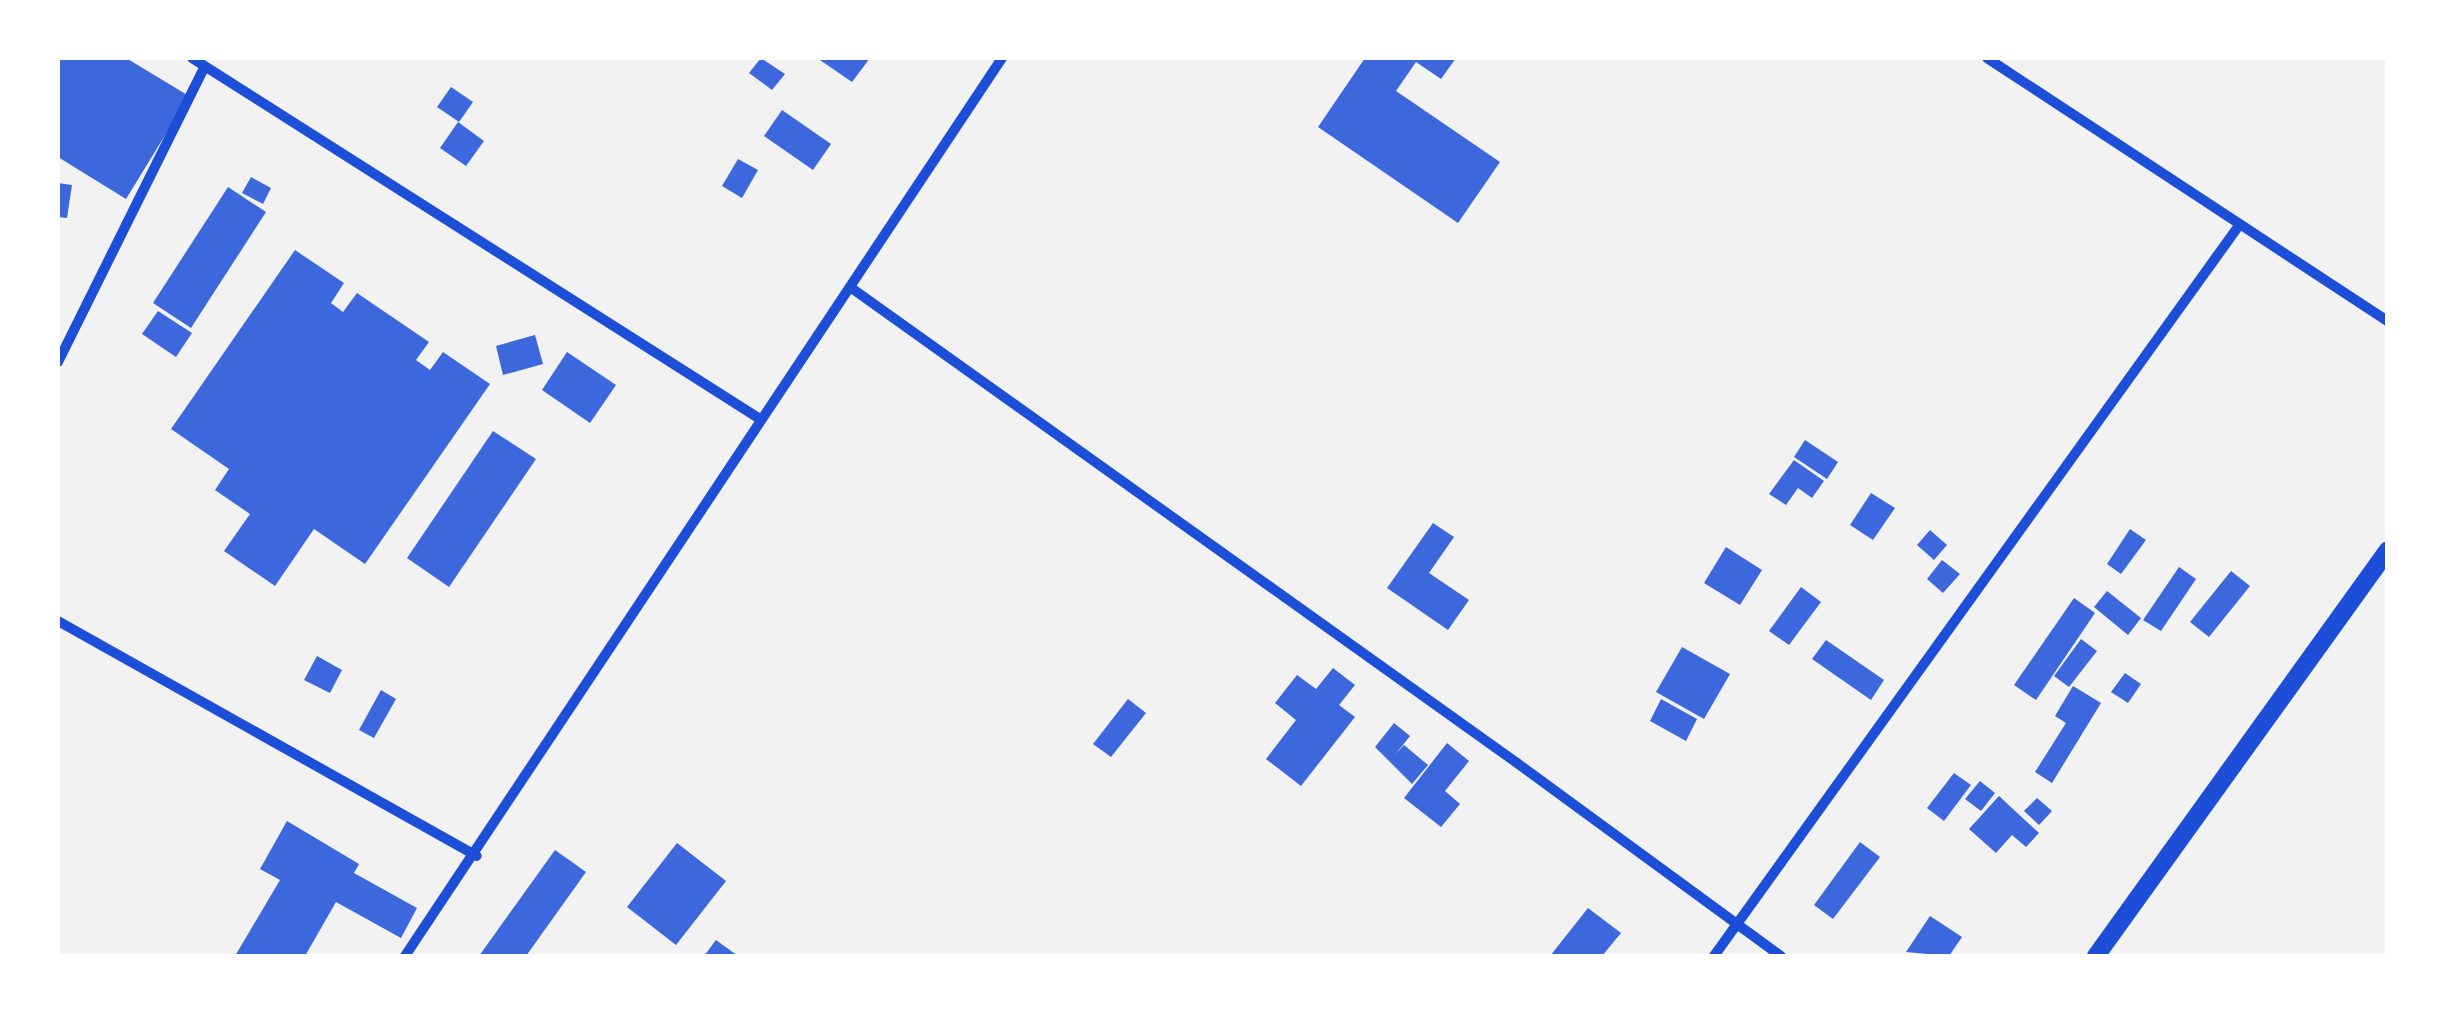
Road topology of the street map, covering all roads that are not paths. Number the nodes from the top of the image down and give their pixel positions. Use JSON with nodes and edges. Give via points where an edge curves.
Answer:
{"nodes":[{"id":1,"x":192,"y":58,"type":"edge"},
{"id":2,"x":1002,"y":58,"type":"edge"},
{"id":3,"x":1988,"y":58,"type":"edge"},
{"id":4,"x":205,"y":66,"type":"junction"},
{"id":5,"x":2240,"y":224,"type":"junction"},
{"id":6,"x":850,"y":287,"type":"junction"},
{"id":7,"x":2388,"y":321,"type":"edge"},
{"id":8,"x":58,"y":362,"type":"edge"},
{"id":9,"x":760,"y":419,"type":"junction"},
{"id":10,"x":2388,"y":550,"type":"edge"},
{"id":11,"x":58,"y":621,"type":"edge"},
{"id":12,"x":476,"y":856,"type":"junction"},
{"id":13,"x":1737,"y":924,"type":"junction"},
{"id":14,"x":405,"y":956,"type":"edge"},
{"id":15,"x":1714,"y":956,"type":"edge"},
{"id":16,"x":1780,"y":956,"type":"edge"},
{"id":17,"x":2096,"y":956,"type":"edge"}],
"edges":[{"from":1,"to":4,"type":"street"},
{"from":2,"to":6,"type":"street"},
{"from":3,"to":5,"type":"street"},
{"from":4,"to":8,"type":"street"},
{"from":4,"to":9,"type":"street"},
{"from":5,"to":7,"type":"street"},
{"from":5,"to":13,"type":"street"},
{"from":6,"to":9,"type":"street"},
{"from":6,"to":13,"type":"street"},
{"from":9,"to":12,"type":"street"},
{"from":10,"to":17,"type":"street"},
{"from":11,"to":12,"type":"street"},
{"from":12,"to":14,"type":"street"},
{"from":13,"to":15,"type":"street"},
{"from":13,"to":16,"type":"street"}]}
